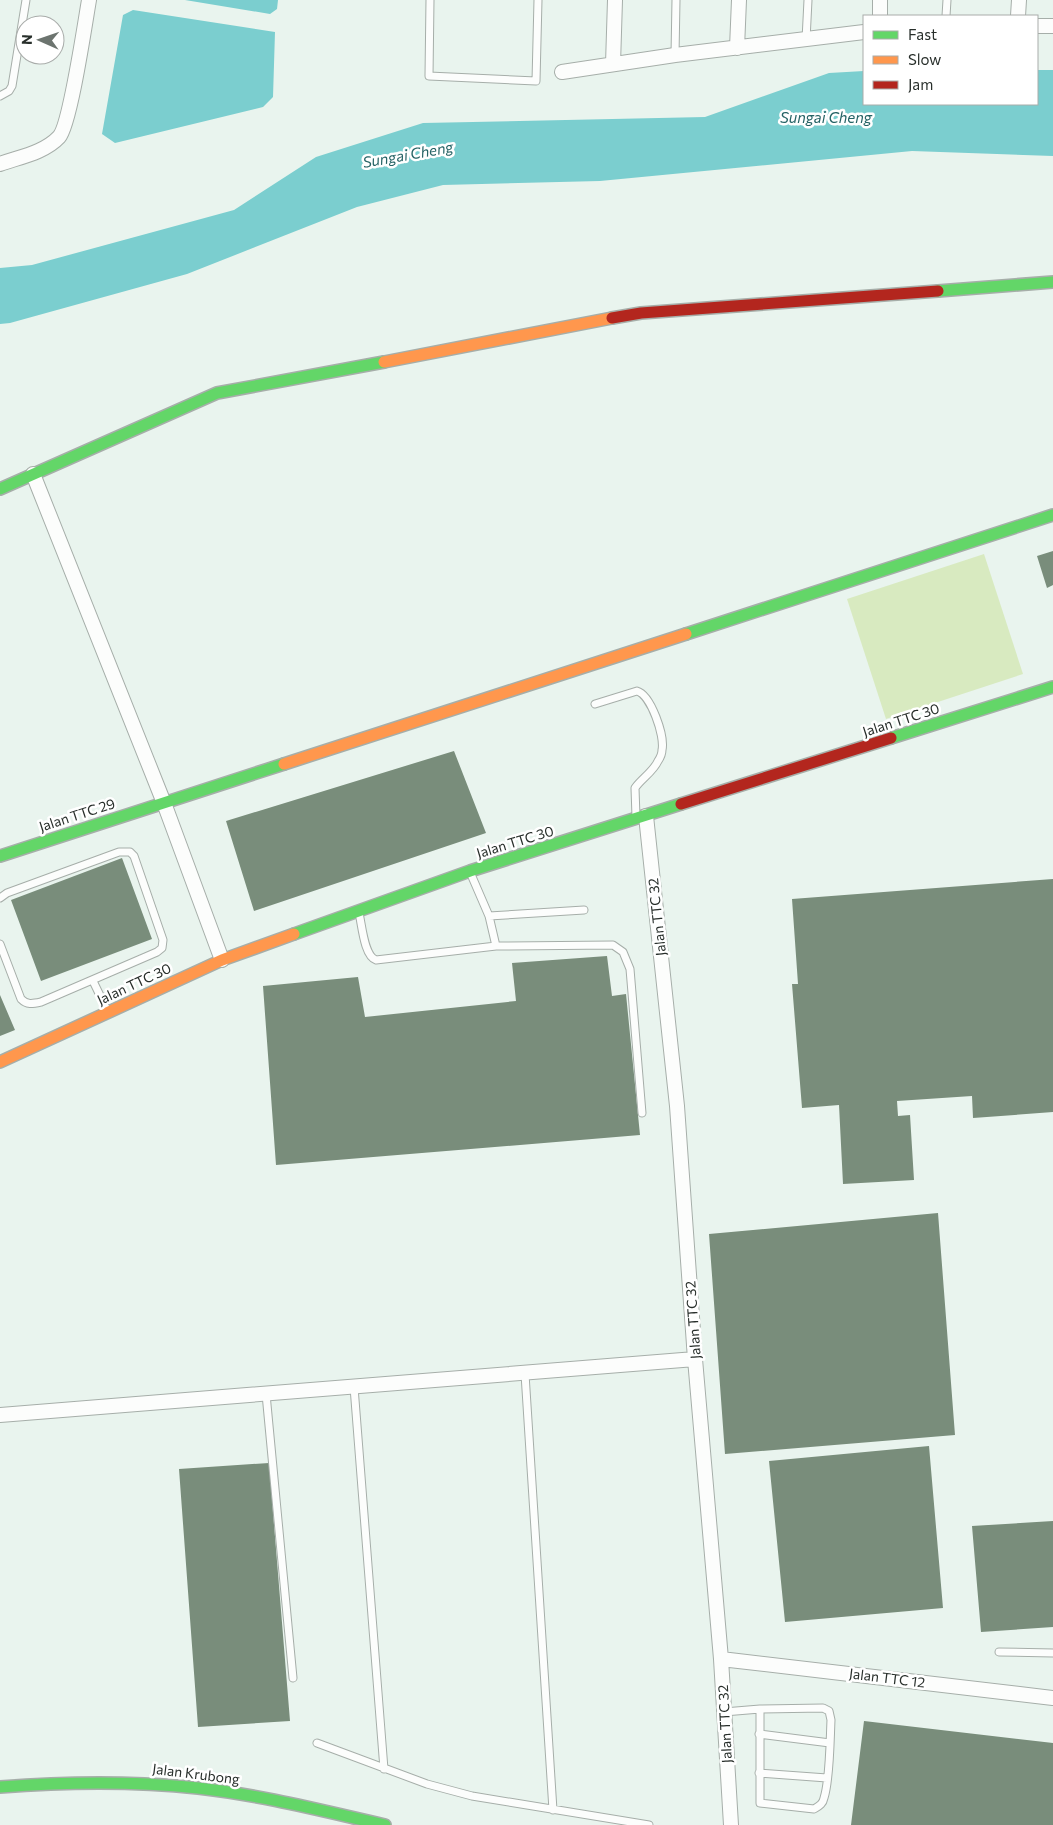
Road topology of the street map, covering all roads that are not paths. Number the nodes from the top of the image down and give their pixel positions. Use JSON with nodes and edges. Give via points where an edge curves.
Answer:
{"nodes":[{"id":1,"x":26,"y":0,"type":"edge"},
{"id":2,"x":89,"y":0,"type":"edge"},
{"id":3,"x":430,"y":0,"type":"edge"},
{"id":4,"x":538,"y":0,"type":"edge"},
{"id":5,"x":615,"y":0,"type":"edge"},
{"id":6,"x":676,"y":0,"type":"edge"},
{"id":7,"x":739,"y":0,"type":"edge"},
{"id":8,"x":808,"y":0,"type":"edge"},
{"id":9,"x":880,"y":0,"type":"edge"},
{"id":10,"x":947,"y":0,"type":"edge"},
{"id":11,"x":1019,"y":0,"type":"edge"},
{"id":12,"x":880,"y":15,"type":"edge"},
{"id":13,"x":946,"y":15,"type":"edge"},
{"id":14,"x":1018,"y":15,"type":"edge"},
{"id":15,"x":1038,"y":26,"type":"edge"},
{"id":16,"x":1053,"y":26,"type":"edge"},
{"id":17,"x":863,"y":32,"type":"edge"},
{"id":18,"x":806,"y":40,"type":"junction"},
{"id":19,"x":737,"y":48,"type":"junction"},
{"id":20,"x":674,"y":55,"type":"junction"},
{"id":21,"x":614,"y":64,"type":"junction"},
{"id":22,"x":562,"y":72,"type":"dead end"},
{"id":23,"x":0,"y":96,"type":"edge"},
{"id":24,"x":0,"y":164,"type":"edge"},
{"id":25,"x":1053,"y":282,"type":"edge"},
{"id":26,"x":33,"y":474,"type":"junction"},
{"id":27,"x":0,"y":489,"type":"edge"},
{"id":28,"x":1053,"y":515,"type":"edge"},
{"id":29,"x":1053,"y":687,"type":"edge"},
{"id":30,"x":595,"y":704,"type":"dead end"},
{"id":31,"x":164,"y":803,"type":"junction"},
{"id":32,"x":641,"y":818,"type":"junction"},
{"id":33,"x":0,"y":856,"type":"edge"},
{"id":34,"x":470,"y":872,"type":"junction"},
{"id":35,"x":0,"y":898,"type":"edge"},
{"id":36,"x":584,"y":910,"type":"dead end"},
{"id":37,"x":359,"y":911,"type":"junction"},
{"id":38,"x":488,"y":916,"type":"junction"},
{"id":39,"x":0,"y":944,"type":"edge"},
{"id":40,"x":496,"y":946,"type":"junction"},
{"id":41,"x":222,"y":960,"type":"junction"},
{"id":42,"x":93,"y":980,"type":"junction"},
{"id":43,"x":108,"y":1012,"type":"junction"},
{"id":44,"x":0,"y":1062,"type":"edge"},
{"id":45,"x":642,"y":1113,"type":"dead end"},
{"id":46,"x":695,"y":1359,"type":"junction"},
{"id":47,"x":525,"y":1374,"type":"junction"},
{"id":48,"x":354,"y":1387,"type":"junction"},
{"id":49,"x":266,"y":1394,"type":"junction"},
{"id":50,"x":0,"y":1415,"type":"edge"},
{"id":51,"x":999,"y":1652,"type":"dead end"},
{"id":52,"x":1053,"y":1653,"type":"edge"},
{"id":53,"x":721,"y":1659,"type":"junction"},
{"id":54,"x":293,"y":1678,"type":"dead end"},
{"id":55,"x":1053,"y":1698,"type":"edge"},
{"id":56,"x":760,"y":1709,"type":"junction"},
{"id":57,"x":724,"y":1712,"type":"junction"},
{"id":58,"x":759,"y":1734,"type":"junction"},
{"id":59,"x":316,"y":1743,"type":"dead end"},
{"id":60,"x":830,"y":1743,"type":"junction"},
{"id":61,"x":384,"y":1769,"type":"junction"},
{"id":62,"x":759,"y":1772,"type":"junction"},
{"id":63,"x":827,"y":1778,"type":"junction"},
{"id":64,"x":0,"y":1787,"type":"edge"},
{"id":65,"x":553,"y":1810,"type":"junction"},
{"id":66,"x":377,"y":1824,"type":"edge"},
{"id":67,"x":649,"y":1825,"type":"edge"},
{"id":68,"x":731,"y":1825,"type":"edge"}],
"edges":[{"from":1,"to":23,"type":"lane","via":[[12,86]]},
{"from":2,"to":24,"type":"street","via":[[60,137],[43,149]]},
{"from":3,"to":4,"type":"lane","via":[[429,76],[536,81]]},
{"from":5,"to":21,"type":"street"},
{"from":6,"to":20,"type":"lane"},
{"from":7,"to":19,"type":"street"},
{"from":8,"to":18,"type":"lane"},
{"from":9,"to":12,"type":"street"},
{"from":10,"to":13,"type":"lane"},
{"from":11,"to":14,"type":"street"},
{"from":15,"to":16,"type":"street"},
{"from":17,"to":18,"type":"street"},
{"from":18,"to":19,"type":"street"},
{"from":19,"to":20,"type":"street"},
{"from":20,"to":21,"type":"street"},
{"from":21,"to":22,"type":"street"},
{"from":25,"to":26,"type":"street","via":[[632,314],[217,393]]},
{"from":26,"to":27,"type":"street"},
{"from":26,"to":31,"type":"street"},
{"from":28,"to":31,"type":"street","name":"Jalan TTC 29"},
{"from":29,"to":32,"type":"street","name":"Jalan TTC 30"},
{"from":30,"to":32,"type":"lane","via":[[637,691],[646,697],[655,715],[663,750],[657,764],[635,788]]},
{"from":31,"to":33,"type":"street","name":"Jalan TTC 29"},
{"from":31,"to":41,"type":"street"},
{"from":32,"to":34,"type":"street","name":"Jalan TTC 30"},
{"from":32,"to":46,"type":"street","name":"Jalan TTC 32","via":[[677,1106]]},
{"from":34,"to":37,"type":"street","name":"Jalan TTC 30"},
{"from":34,"to":38,"type":"lane"},
{"from":35,"to":42,"type":"lane","via":[[119,852],[130,852],[161,933],[162,948]]},
{"from":36,"to":38,"type":"lane"},
{"from":37,"to":40,"type":"lane","via":[[372,959]]},
{"from":37,"to":41,"type":"street","name":"Jalan TTC 30"},
{"from":38,"to":40,"type":"lane"},
{"from":39,"to":42,"type":"lane","via":[[21,999],[26,1003],[41,1002]]},
{"from":40,"to":45,"type":"lane","via":[[613,945],[623,952],[630,969]]},
{"from":41,"to":43,"type":"street","name":"Jalan TTC 30"},
{"from":42,"to":43,"type":"lane"},
{"from":43,"to":44,"type":"street","name":"Jalan TTC 30"},
{"from":46,"to":47,"type":"street"},
{"from":46,"to":53,"type":"street","name":"Jalan TTC 32"},
{"from":47,"to":48,"type":"street"},
{"from":47,"to":65,"type":"lane"},
{"from":48,"to":49,"type":"street"},
{"from":48,"to":61,"type":"lane"},
{"from":49,"to":50,"type":"street"},
{"from":49,"to":54,"type":"lane"},
{"from":51,"to":52,"type":"lane"},
{"from":53,"to":55,"type":"street","name":"Jalan TTC 12"},
{"from":53,"to":57,"type":"street","name":"Jalan TTC 32"},
{"from":56,"to":57,"type":"lane"},
{"from":56,"to":58,"type":"lane"},
{"from":56,"to":60,"type":"lane","via":[[823,1708],[830,1711]]},
{"from":57,"to":68,"type":"street","name":"Jalan TTC 32"},
{"from":58,"to":60,"type":"lane"},
{"from":58,"to":62,"type":"lane"},
{"from":59,"to":61,"type":"lane"},
{"from":60,"to":63,"type":"lane"},
{"from":61,"to":65,"type":"lane","via":[[472,1796]]},
{"from":62,"to":63,"type":"lane"},
{"from":62,"to":63,"type":"lane","via":[[760,1803],[814,1809],[824,1798]]},
{"from":64,"to":66,"type":"street","name":"Jalan Krubong","via":[[46,1783],[146,1783],[228,1792]]},
{"from":65,"to":67,"type":"lane"}]}
